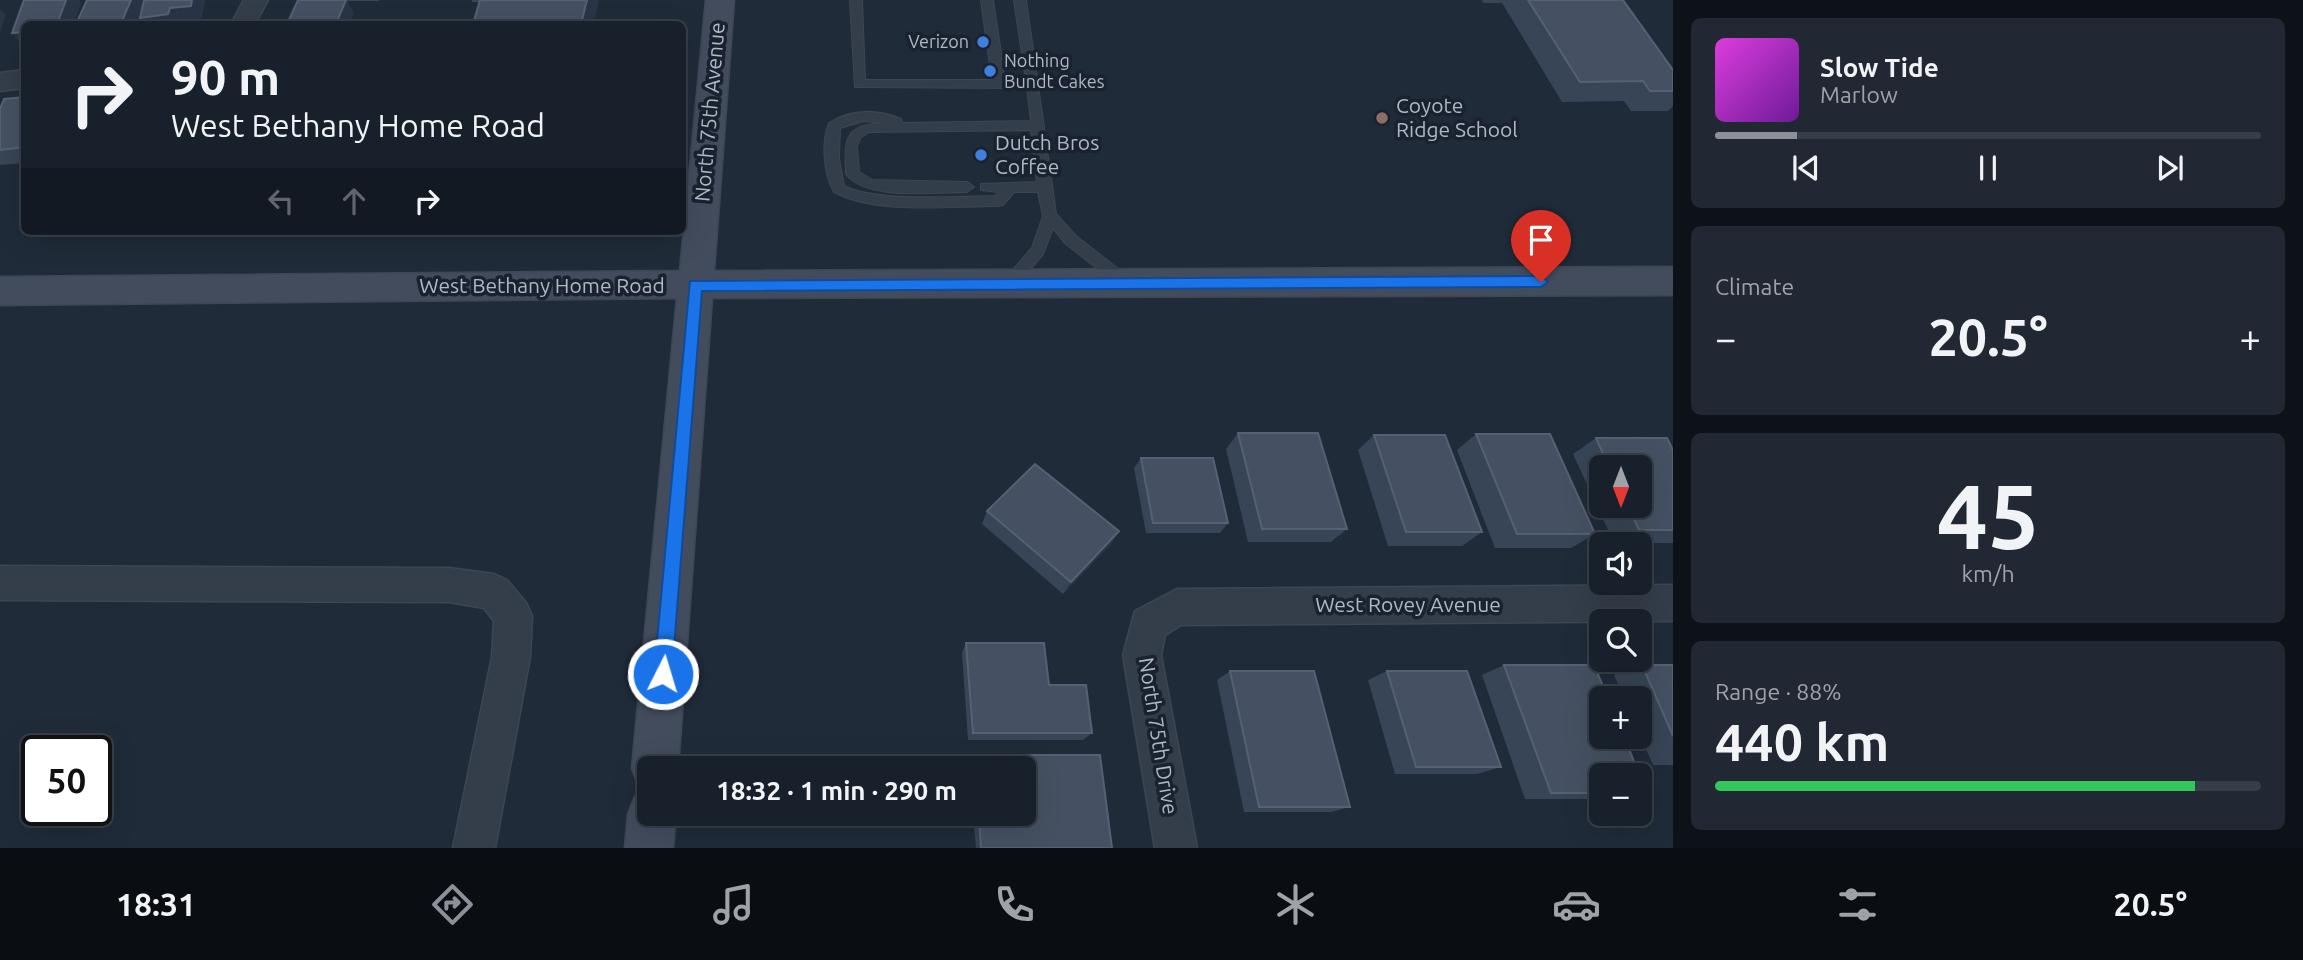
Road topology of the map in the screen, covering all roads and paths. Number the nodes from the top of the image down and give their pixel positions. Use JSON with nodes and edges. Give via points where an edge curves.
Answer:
{"nodes":[{"id":1,"x":257,"y":0,"type":"edge"},
{"id":2,"x":720,"y":0,"type":"edge"},
{"id":3,"x":856,"y":0,"type":"edge"},
{"id":4,"x":987,"y":0,"type":"edge"},
{"id":5,"x":1020,"y":0,"type":"edge"},
{"id":6,"x":245,"y":21,"type":"edge"},
{"id":7,"x":21,"y":79,"type":"edge"},
{"id":8,"x":0,"y":82,"type":"edge"},
{"id":9,"x":999,"y":84,"type":"junction"},
{"id":10,"x":1033,"y":84,"type":"junction"},
{"id":11,"x":1038,"y":125,"type":"junction"},
{"id":12,"x":904,"y":127,"type":"junction"},
{"id":13,"x":967,"y":187,"type":"dead end"},
{"id":14,"x":986,"y":187,"type":"dead end"},
{"id":15,"x":1010,"y":187,"type":"junction"},
{"id":16,"x":1044,"y":187,"type":"junction"},
{"id":17,"x":1050,"y":216,"type":"junction"},
{"id":18,"x":1673,"y":281,"type":"edge"},
{"id":19,"x":1009,"y":284,"type":"junction"},
{"id":20,"x":1128,"y":284,"type":"junction"},
{"id":21,"x":695,"y":285,"type":"junction"},
{"id":22,"x":0,"y":291,"type":"edge"},
{"id":23,"x":0,"y":583,"type":"edge"},
{"id":24,"x":1673,"y":603,"type":"edge"},
{"id":25,"x":1148,"y":624,"type":"joint"},
{"id":26,"x":656,"y":756,"type":"edge"},
{"id":27,"x":651,"y":826,"type":"edge"},
{"id":28,"x":474,"y":848,"type":"edge"},
{"id":29,"x":649,"y":848,"type":"edge"},
{"id":30,"x":1176,"y":848,"type":"edge"}],
"edges":[{"from":1,"to":6,"type":"street"},
{"from":2,"to":21,"type":"main road","name":"North 75th Avenue"},
{"from":3,"to":9,"type":"lane","via":[[859,84]]},
{"from":4,"to":9,"type":"lane"},
{"from":5,"to":10,"type":"lane"},
{"from":7,"to":8,"type":"street"},
{"from":9,"to":10,"type":"lane"},
{"from":10,"to":11,"type":"lane"},
{"from":11,"to":12,"type":"lane"},
{"from":11,"to":16,"type":"lane"},
{"from":12,"to":13,"type":"lane","via":[[859,131],[851,147],[853,174],[879,186]]},
{"from":12,"to":15,"type":"lane","via":[[889,118],[872,116],[842,120],[834,126],[834,183],[840,191],[862,199],[998,201]]},
{"from":14,"to":15,"type":"lane"},
{"from":15,"to":16,"type":"lane"},
{"from":16,"to":17,"type":"lane"},
{"from":17,"to":19,"type":"lane","via":[[1038,250]]},
{"from":17,"to":20,"type":"lane","via":[[1070,240]]},
{"from":18,"to":20,"type":"main road","name":"West Bethany Home Road"},
{"from":19,"to":20,"type":"main road","name":"West Bethany Home Road"},
{"from":19,"to":21,"type":"main road","name":"West Bethany Home Road"},
{"from":21,"to":22,"type":"main road","name":"West Bethany Home Road"},
{"from":21,"to":26,"type":"main road","name":"North 75th Avenue"},
{"from":23,"to":28,"type":"street","via":[[449,584],[494,592],[513,616],[511,657]]},
{"from":24,"to":25,"type":"street","name":"West Rovey Avenue","via":[[1177,607]]},
{"from":25,"to":30,"type":"street","name":"North 75th Drive","via":[[1142,655]]},
{"from":27,"to":29,"type":"main road"}]}
